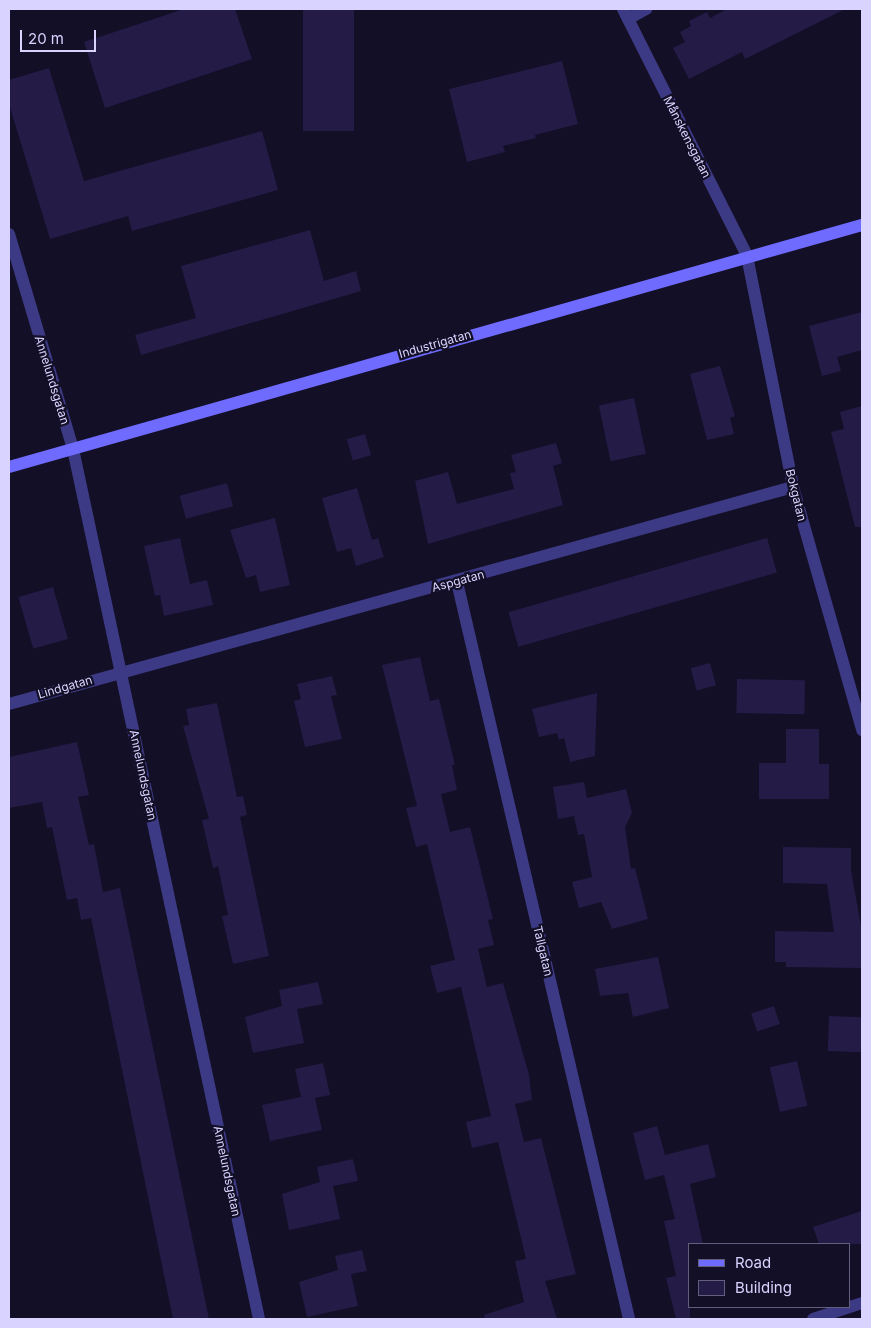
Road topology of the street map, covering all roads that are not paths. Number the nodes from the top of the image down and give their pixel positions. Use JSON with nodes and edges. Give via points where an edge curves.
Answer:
{"nodes":[{"id":1,"x":646,"y":9,"type":"edge"},
{"id":2,"x":625,"y":14,"type":"edge"},
{"id":3,"x":862,"y":225,"type":"edge"},
{"id":4,"x":9,"y":234,"type":"edge"},
{"id":5,"x":747,"y":256,"type":"junction"},
{"id":6,"x":72,"y":449,"type":"junction"},
{"id":7,"x":9,"y":467,"type":"edge"},
{"id":8,"x":793,"y":487,"type":"junction"},
{"id":9,"x":457,"y":582,"type":"junction"},
{"id":10,"x":122,"y":671,"type":"junction"},
{"id":11,"x":9,"y":704,"type":"edge"},
{"id":12,"x":862,"y":730,"type":"edge"},
{"id":13,"x":847,"y":1308,"type":"edge"},
{"id":14,"x":260,"y":1319,"type":"edge"},
{"id":15,"x":629,"y":1319,"type":"edge"},
{"id":16,"x":813,"y":1319,"type":"edge"}],
"edges":[{"from":1,"to":2,"type":"street","name":"Månskensgatan"},
{"from":2,"to":5,"type":"street","name":"Månskensgatan"},
{"from":3,"to":5,"type":"street","name":"Industrigatan"},
{"from":4,"to":6,"type":"street","name":"Annelundsgatan"},
{"from":5,"to":6,"type":"street","name":"Industrigatan"},
{"from":5,"to":8,"type":"street","name":"Bokgatan"},
{"from":6,"to":7,"type":"street","name":"Industrigatan"},
{"from":6,"to":10,"type":"street","name":"Annelundsgatan"},
{"from":8,"to":9,"type":"street","name":"Aspgatan"},
{"from":8,"to":12,"type":"street","name":"Bokgatan"},
{"from":9,"to":10,"type":"street","name":"Aspgatan"},
{"from":9,"to":15,"type":"street","name":"Tallgatan"},
{"from":10,"to":11,"type":"street","name":"Lindgatan"},
{"from":10,"to":14,"type":"street","name":"Annelundsgatan"},
{"from":13,"to":16,"type":"street"}]}
